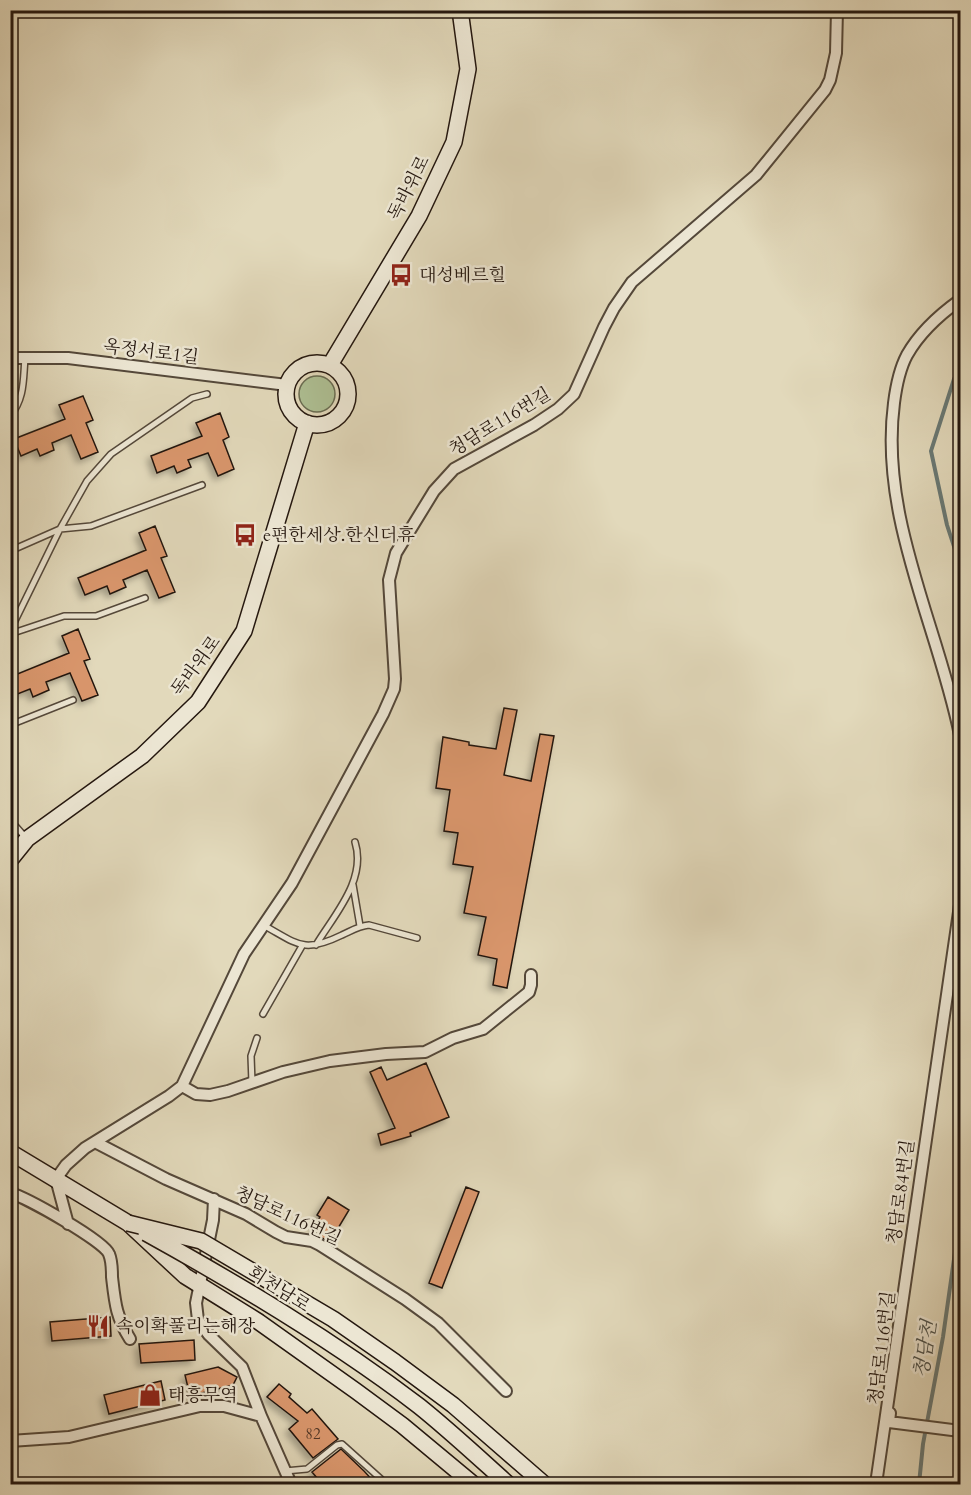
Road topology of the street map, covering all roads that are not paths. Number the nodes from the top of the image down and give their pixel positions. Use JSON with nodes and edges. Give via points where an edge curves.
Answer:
{"nodes":[{"id":1,"x":460,"y":10,"type":"edge"},
{"id":2,"x":837,"y":10,"type":"edge"},
{"id":3,"x":960,"y":300,"type":"edge"},
{"id":4,"x":10,"y":358,"type":"edge"},
{"id":5,"x":25,"y":358,"type":"junction"},
{"id":6,"x":330,"y":365,"type":"junction"},
{"id":7,"x":287,"y":385,"type":"junction"},
{"id":8,"x":207,"y":394,"type":"dead end"},
{"id":9,"x":10,"y":417,"type":"edge"},
{"id":10,"x":307,"y":423,"type":"junction"},
{"id":11,"x":202,"y":485,"type":"dead end"},
{"id":12,"x":60,"y":530,"type":"junction"},
{"id":13,"x":10,"y":550,"type":"edge"},
{"id":14,"x":145,"y":598,"type":"dead end"},
{"id":15,"x":10,"y":633,"type":"edge"},
{"id":16,"x":73,"y":700,"type":"dead end"},
{"id":17,"x":10,"y":725,"type":"edge"},
{"id":18,"x":960,"y":735,"type":"edge"},
{"id":19,"x":10,"y":820,"type":"edge"},
{"id":20,"x":27,"y":839,"type":"junction"},
{"id":21,"x":355,"y":842,"type":"dead end"},
{"id":22,"x":10,"y":860,"type":"edge"},
{"id":23,"x":353,"y":885,"type":"junction"},
{"id":24,"x":960,"y":905,"type":"edge"},
{"id":25,"x":263,"y":925,"type":"junction"},
{"id":26,"x":360,"y":926,"type":"junction"},
{"id":27,"x":417,"y":938,"type":"dead end"},
{"id":28,"x":316,"y":945,"type":"junction"},
{"id":29,"x":302,"y":946,"type":"junction"},
{"id":30,"x":531,"y":975,"type":"dead end"},
{"id":31,"x":263,"y":1014,"type":"dead end"},
{"id":32,"x":257,"y":1038,"type":"dead end"},
{"id":33,"x":252,"y":1083,"type":"junction"},
{"id":34,"x":182,"y":1086,"type":"junction"},
{"id":35,"x":95,"y":1142,"type":"junction"},
{"id":36,"x":10,"y":1152,"type":"edge"},
{"id":37,"x":56,"y":1179,"type":"junction"},
{"id":38,"x":10,"y":1193,"type":"edge"},
{"id":39,"x":214,"y":1199,"type":"junction"},
{"id":40,"x":915,"y":1206,"type":"junction"},
{"id":41,"x":128,"y":1222,"type":"junction"},
{"id":42,"x":68,"y":1224,"type":"junction"},
{"id":43,"x":130,"y":1339,"type":"dead end"},
{"id":44,"x":506,"y":1391,"type":"dead end"},
{"id":45,"x":261,"y":1416,"type":"junction"},
{"id":46,"x":960,"y":1431,"type":"edge"},
{"id":47,"x":10,"y":1441,"type":"edge"},
{"id":48,"x":285,"y":1471,"type":"junction"},
{"id":49,"x":291,"y":1485,"type":"edge"},
{"id":50,"x":383,"y":1485,"type":"edge"},
{"id":51,"x":473,"y":1485,"type":"edge"},
{"id":52,"x":508,"y":1485,"type":"edge"},
{"id":53,"x":544,"y":1485,"type":"edge"},
{"id":54,"x":876,"y":1485,"type":"edge"}],
"edges":[{"from":1,"to":6,"type":"main road","name":"독바위로","via":[[468,69],[454,142],[419,216]]},
{"from":2,"to":25,"type":"street","name":"청담로116번길","via":[[835,61],[830,80],[818,100],[756,175],[633,282],[614,308],[579,386],[568,400],[534,425],[454,469],[434,491],[396,553],[389,580],[395,679],[390,700],[292,883]]},
{"from":3,"to":18,"type":"street","via":[[927,327],[906,357],[896,388],[891,447],[900,520],[953,698]]},
{"from":4,"to":5,"type":"street","name":"옥정서로1길"},
{"from":5,"to":7,"type":"street","name":"옥정서로1길","via":[[68,358]]},
{"from":5,"to":9,"type":"lane","via":[[23,393]]},
{"from":6,"to":7,"type":"main road","via":[[309,363],[299,368]]},
{"from":6,"to":10,"type":"main road","via":[[345,380],[348,400],[337,418],[317,425]]},
{"from":7,"to":10,"type":"main road","via":[[287,404]]},
{"from":8,"to":12,"type":"lane","via":[[192,398],[111,454],[79,492]]},
{"from":10,"to":20,"type":"main road","name":"독바위로","via":[[244,632],[198,702],[142,756]]},
{"from":11,"to":12,"type":"lane","via":[[91,526]]},
{"from":12,"to":13,"type":"lane"},
{"from":12,"to":15,"type":"lane"},
{"from":14,"to":15,"type":"lane","via":[[96,616],[64,616]]},
{"from":16,"to":17,"type":"lane"},
{"from":19,"to":20,"type":"lane"},
{"from":20,"to":22,"type":"main road","name":"독바위로"},
{"from":21,"to":23,"type":"lane","via":[[358,857]]},
{"from":23,"to":26,"type":"lane"},
{"from":23,"to":28,"type":"lane"},
{"from":24,"to":40,"type":"street","name":"청담로84번길"},
{"from":25,"to":29,"type":"lane"},
{"from":25,"to":34,"type":"street","name":"청담로116번길","via":[[244,954]]},
{"from":26,"to":27,"type":"lane"},
{"from":26,"to":28,"type":"lane"},
{"from":28,"to":29,"type":"lane"},
{"from":29,"to":31,"type":"lane"},
{"from":30,"to":33,"type":"street","via":[[529,992],[494,1021],[434,1048],[330,1061]]},
{"from":32,"to":33,"type":"lane","via":[[250,1056]]},
{"from":33,"to":34,"type":"street","via":[[210,1095],[196,1094]]},
{"from":34,"to":35,"type":"street","name":"청담로116번길"},
{"from":35,"to":37,"type":"street","name":"청담로116번길","via":[[74,1157]]},
{"from":35,"to":39,"type":"street","name":"청담로116번길"},
{"from":36,"to":37,"type":"main road","name":"회천남로"},
{"from":37,"to":41,"type":"main road","name":"회천남로"},
{"from":37,"to":42,"type":"street"},
{"from":38,"to":42,"type":"street"},
{"from":39,"to":44,"type":"street","name":"청담로116번길","via":[[286,1237],[320,1245],[405,1299],[438,1323]]},
{"from":39,"to":45,"type":"street","via":[[196,1310],[198,1320],[242,1367]]},
{"from":40,"to":46,"type":"street","name":"청담로116번길","via":[[889,1422]]},
{"from":40,"to":54,"type":"street","name":"청담로84번길"},
{"from":41,"to":51,"type":"main road","via":[[185,1276],[339,1378]]},
{"from":41,"to":52,"type":"main road","name":"회천남로","bridge":true,"via":[[218,1273],[348,1356],[419,1407]]},
{"from":41,"to":53,"type":"main road","bridge":true,"via":[[201,1241],[333,1319],[453,1406]]},
{"from":42,"to":43,"type":"street","via":[[109,1253],[116,1309]]},
{"from":45,"to":47,"type":"street","via":[[212,1404],[69,1437]]},
{"from":45,"to":48,"type":"street"},
{"from":48,"to":49,"type":"street"},
{"from":48,"to":50,"type":"lane","via":[[307,1468],[339,1443]]}]}
